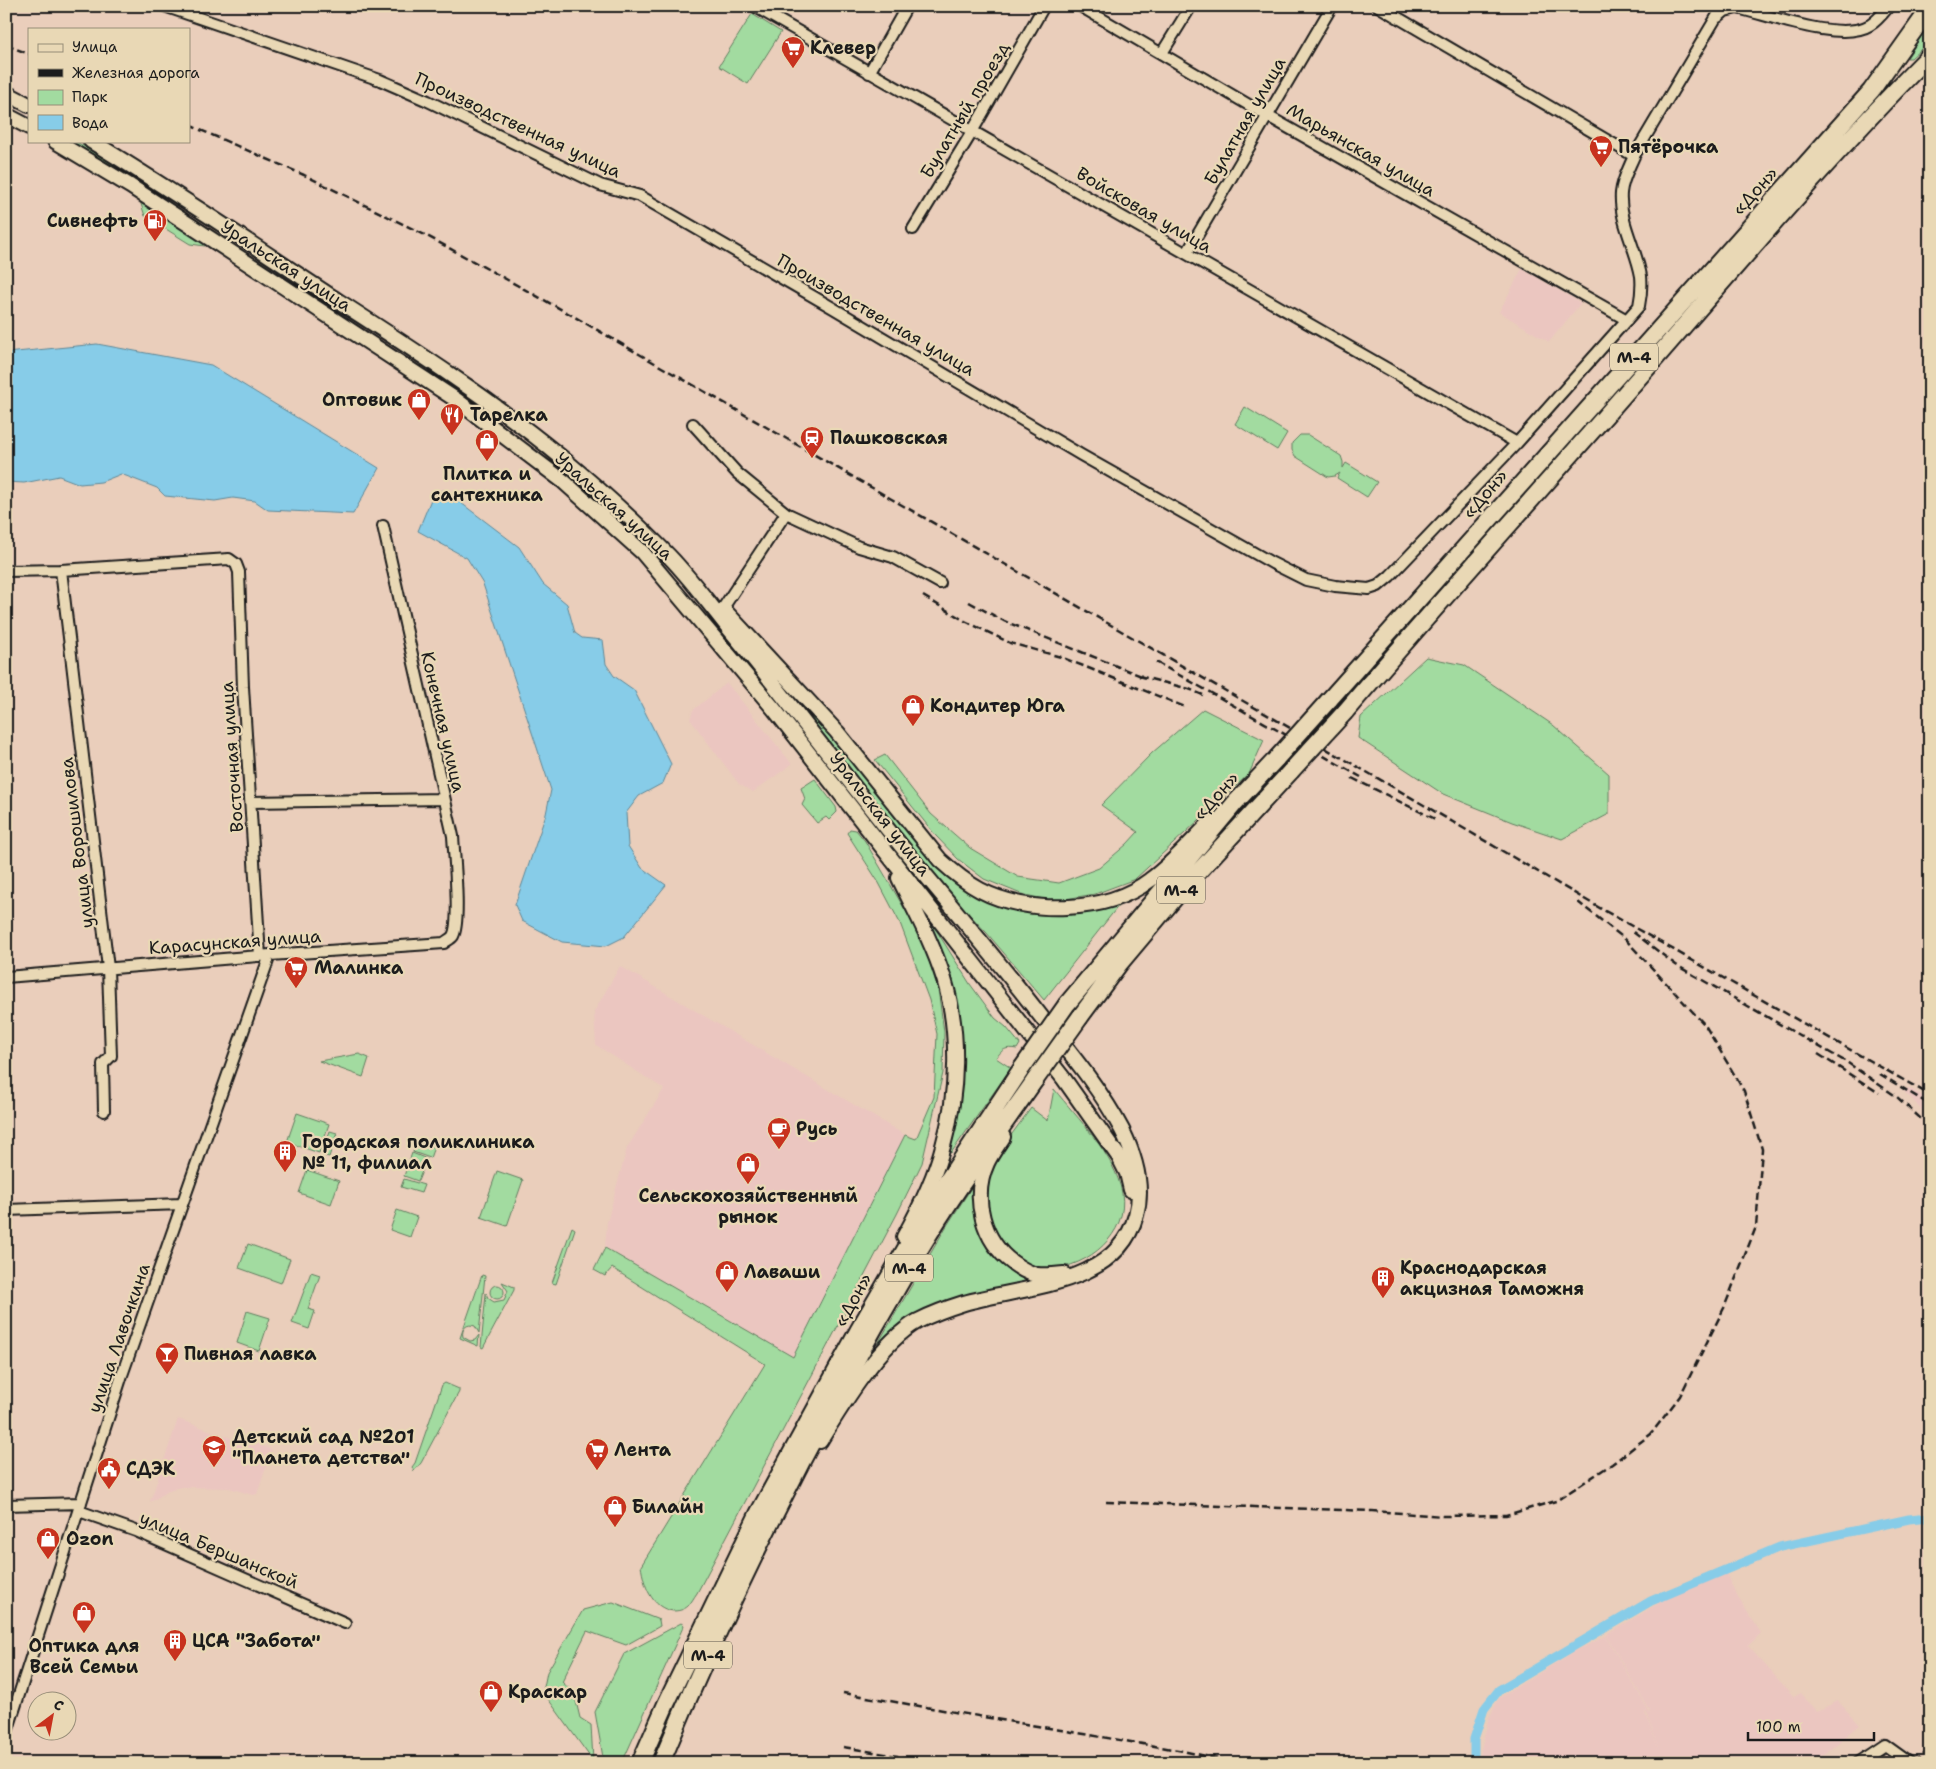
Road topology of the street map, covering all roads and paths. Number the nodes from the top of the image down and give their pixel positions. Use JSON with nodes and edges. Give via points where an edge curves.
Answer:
{"nodes":[{"id":1,"x":164,"y":6,"type":"edge"},
{"id":2,"x":754,"y":6,"type":"edge"},
{"id":3,"x":907,"y":6,"type":"edge"},
{"id":4,"x":1044,"y":6,"type":"edge"},
{"id":5,"x":1080,"y":6,"type":"edge"},
{"id":6,"x":1191,"y":6,"type":"edge"},
{"id":7,"x":1332,"y":6,"type":"edge"},
{"id":8,"x":1378,"y":6,"type":"edge"},
{"id":9,"x":1723,"y":6,"type":"edge"},
{"id":10,"x":1889,"y":6,"type":"edge"},
{"id":11,"x":1930,"y":8,"type":"edge"},
{"id":12,"x":1717,"y":18,"type":"junction"},
{"id":13,"x":1162,"y":53,"type":"junction"},
{"id":14,"x":1930,"y":55,"type":"edge"},
{"id":15,"x":869,"y":73,"type":"junction"},
{"id":16,"x":6,"y":93,"type":"edge"},
{"id":17,"x":28,"y":104,"type":"edge"},
{"id":18,"x":6,"y":115,"type":"edge"},
{"id":19,"x":1266,"y":115,"type":"junction"},
{"id":20,"x":28,"y":126,"type":"edge"},
{"id":21,"x":973,"y":131,"type":"junction"},
{"id":22,"x":57,"y":142,"type":"edge"},
{"id":23,"x":93,"y":142,"type":"edge"},
{"id":24,"x":1634,"y":156,"type":"junction"},
{"id":25,"x":132,"y":167,"type":"junction"},
{"id":26,"x":123,"y":182,"type":"junction"},
{"id":27,"x":913,"y":229,"type":"dead end"},
{"id":28,"x":1187,"y":253,"type":"junction"},
{"id":29,"x":1627,"y":320,"type":"junction"},
{"id":30,"x":693,"y":424,"type":"dead end"},
{"id":31,"x":1517,"y":444,"type":"junction"},
{"id":32,"x":786,"y":513,"type":"junction"},
{"id":33,"x":383,"y":526,"type":"dead end"},
{"id":34,"x":679,"y":568,"type":"junction"},
{"id":35,"x":61,"y":570,"type":"junction"},
{"id":36,"x":6,"y":571,"type":"edge"},
{"id":37,"x":940,"y":583,"type":"dead end"},
{"id":38,"x":723,"y":608,"type":"junction"},
{"id":39,"x":444,"y":799,"type":"junction"},
{"id":40,"x":251,"y":802,"type":"junction"},
{"id":41,"x":1235,"y":803,"type":"junction"},
{"id":42,"x":901,"y":846,"type":"junction"},
{"id":43,"x":886,"y":853,"type":"junction"},
{"id":44,"x":456,"y":926,"type":"joint"},
{"id":45,"x":265,"y":956,"type":"junction"},
{"id":46,"x":108,"y":968,"type":"junction"},
{"id":47,"x":6,"y":977,"type":"edge"},
{"id":48,"x":1035,"y":1080,"type":"junction"},
{"id":49,"x":104,"y":1111,"type":"dead end"},
{"id":50,"x":182,"y":1204,"type":"junction"},
{"id":51,"x":6,"y":1210,"type":"edge"},
{"id":52,"x":858,"y":1331,"type":"junction"},
{"id":53,"x":799,"y":1467,"type":"junction"},
{"id":54,"x":6,"y":1505,"type":"edge"},
{"id":55,"x":80,"y":1507,"type":"junction"},
{"id":56,"x":345,"y":1624,"type":"dead end"},
{"id":57,"x":6,"y":1735,"type":"edge"},
{"id":58,"x":640,"y":1763,"type":"edge"},
{"id":59,"x":661,"y":1763,"type":"edge"},
{"id":60,"x":1858,"y":1763,"type":"edge"},
{"id":61,"x":1910,"y":1763,"type":"edge"}],
"edges":[{"from":1,"to":31,"type":"street","name":"Производственная улица","via":[[380,80],[600,185],[640,196],[1081,455],[1306,580],[1335,586],[1378,586]]},
{"from":2,"to":15,"type":"street","name":"Войсковая улица"},
{"from":3,"to":15,"type":"street"},
{"from":4,"to":21,"type":"street","name":"Булатный проезд"},
{"from":5,"to":13,"type":"street","name":"Марьянская улица"},
{"from":6,"to":13,"type":"street"},
{"from":7,"to":19,"type":"street","name":"Булатная улица"},
{"from":8,"to":24,"type":"street"},
{"from":9,"to":12,"type":"street"},
{"from":10,"to":12,"type":"street","via":[[1870,25],[1854,31],[1835,31],[1737,8],[1725,11]]},
{"from":11,"to":41,"type":"highway","name":"«Дон»","number":"М-4","bridge":true,"via":[[1871,91]]},
{"from":12,"to":24,"type":"street"},
{"from":13,"to":19,"type":"street","name":"Марьянская улица"},
{"from":14,"to":48,"type":"highway","name":"«Дон»","number":"М-4","bridge":true,"via":[[1867,119],[1746,253],[1292,771],[1178,894],[1120,964]]},
{"from":15,"to":21,"type":"street","name":"Войсковая улица"},
{"from":16,"to":17,"type":"main road"},
{"from":18,"to":20,"type":"main road"},
{"from":19,"to":28,"type":"street","name":"Булатная улица"},
{"from":19,"to":29,"type":"street","name":"Марьянская улица"},
{"from":21,"to":27,"type":"street","name":"Булатный проезд"},
{"from":21,"to":28,"type":"street","name":"Войсковая улица"},
{"from":22,"to":26,"type":"main road","name":"Уральская улица"},
{"from":23,"to":25,"type":"main road","name":"Уральская улица"},
{"from":24,"to":29,"type":"street","via":[[1621,193],[1642,290],[1639,306]]},
{"from":25,"to":26,"type":"street"},
{"from":25,"to":34,"type":"main road","name":"Уральская улица","via":[[502,411],[562,458]]},
{"from":26,"to":43,"type":"main road","name":"Уральская улица","via":[[455,399],[563,480],[642,552],[774,709]]},
{"from":28,"to":31,"type":"street","name":"Войсковая улица"},
{"from":29,"to":31,"type":"street"},
{"from":30,"to":32,"type":"street","via":[[737,473]]},
{"from":32,"to":37,"type":"street","via":[[859,547],[893,557]]},
{"from":32,"to":38,"type":"street"},
{"from":33,"to":39,"type":"street","name":"Конечная улица"},
{"from":34,"to":38,"type":"main road"},
{"from":34,"to":42,"type":"main road","name":"Уральская улица"},
{"from":35,"to":36,"type":"street"},
{"from":35,"to":40,"type":"street","name":"Восточная улица","via":[[229,559],[236,564]]},
{"from":35,"to":46,"type":"street","name":"улица Ворошилова"},
{"from":38,"to":41,"type":"main road","via":[[837,732],[940,860],[960,878],[990,894],[1041,908],[1077,906],[1124,896],[1149,881]]},
{"from":39,"to":40,"type":"street"},
{"from":39,"to":44,"type":"street","name":"Конечная улица","via":[[453,836]]},
{"from":40,"to":45,"type":"street","name":"Восточная улица"},
{"from":41,"to":52,"type":"highway","name":"«Дон»","number":"М-4","bridge":true,"via":[[1067,1004],[930,1207]]},
{"from":42,"to":43,"type":"main road","via":[[899,857]]},
{"from":42,"to":53,"type":"main road","name":"Уральская улица","via":[[1082,1068],[1122,1130],[1131,1152],[1138,1178],[1138,1211],[1119,1248],[1104,1261],[1075,1276],[964,1303],[913,1323],[865,1372],[815,1450]]},
{"from":43,"to":48,"type":"main road","name":"Уральская улица","via":[[1064,1079],[1127,1173],[1132,1204],[1120,1237],[1092,1264],[1062,1274],[1036,1275],[1024,1271],[1001,1254],[987,1231],[980,1207],[987,1164],[1032,1094]]},
{"from":43,"to":52,"type":"main road","via":[[944,978],[953,1022],[953,1084],[947,1134],[932,1178],[866,1306]]},
{"from":44,"to":45,"type":"street","name":"Карасунская улица","via":[[452,937],[444,943]]},
{"from":45,"to":46,"type":"street","name":"Карасунская улица"},
{"from":45,"to":50,"type":"street","name":"улица Лавочкина"},
{"from":46,"to":47,"type":"street","name":"Карасунская улица"},
{"from":46,"to":49,"type":"street","name":"улица Ворошилова","via":[[111,1056],[103,1064]]},
{"from":48,"to":53,"type":"highway","name":"«Дон»","number":"М-4","via":[[958,1189],[921,1248]]},
{"from":50,"to":51,"type":"street"},
{"from":50,"to":55,"type":"street","name":"улица Лавочкина"},
{"from":52,"to":58,"type":"highway","name":"«Дон»","number":"М-4","via":[[758,1514]]},
{"from":53,"to":59,"type":"highway","number":"М-4","via":[[712,1646]]},
{"from":54,"to":55,"type":"street"},
{"from":55,"to":56,"type":"street","name":"улица Бершанской"},
{"from":55,"to":57,"type":"street","name":"улица Лавочкина"},
{"from":60,"to":61,"type":"street","via":[[1885,1745]]}]}
